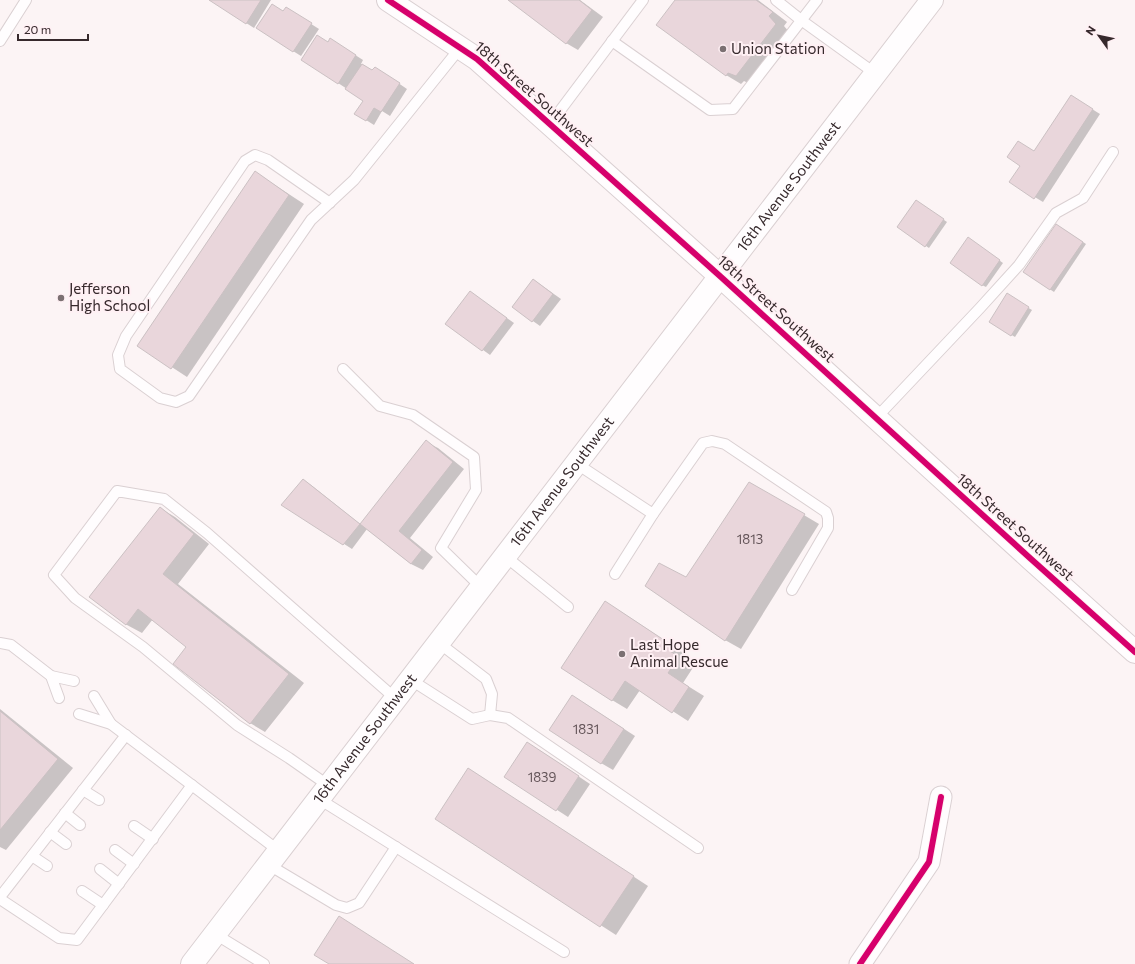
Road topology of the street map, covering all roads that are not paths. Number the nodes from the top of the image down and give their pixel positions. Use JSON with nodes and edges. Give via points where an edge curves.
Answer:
{"nodes":[{"id":1,"x":26,"y":0,"type":"edge"},
{"id":2,"x":388,"y":0,"type":"edge"},
{"id":3,"x":643,"y":0,"type":"edge"},
{"id":4,"x":776,"y":0,"type":"edge"},
{"id":5,"x":817,"y":0,"type":"edge"},
{"id":6,"x":932,"y":0,"type":"edge"},
{"id":7,"x":801,"y":20,"type":"junction"},
{"id":8,"x":0,"y":41,"type":"edge"},
{"id":9,"x":612,"y":41,"type":"junction"},
{"id":10,"x":460,"y":48,"type":"junction"},
{"id":11,"x":876,"y":74,"type":"junction"},
{"id":12,"x":550,"y":124,"type":"junction"},
{"id":13,"x":1113,"y":152,"type":"dead end"},
{"id":14,"x":330,"y":203,"type":"junction"},
{"id":15,"x":721,"y":277,"type":"junction"},
{"id":16,"x":343,"y":369,"type":"dead end"},
{"id":17,"x":876,"y":418,"type":"junction"},
{"id":18,"x":577,"y":464,"type":"junction"},
{"id":19,"x":653,"y":514,"type":"junction"},
{"id":20,"x":506,"y":557,"type":"junction"},
{"id":21,"x":615,"y":574,"type":"dead end"},
{"id":22,"x":482,"y":588,"type":"junction"},
{"id":23,"x":792,"y":590,"type":"dead end"},
{"id":24,"x":568,"y":607,"type":"dead end"},
{"id":25,"x":0,"y":643,"type":"edge"},
{"id":26,"x":439,"y":643,"type":"junction"},
{"id":27,"x":1135,"y":652,"type":"edge"},
{"id":28,"x":50,"y":676,"type":"junction"},
{"id":29,"x":411,"y":680,"type":"junction"},
{"id":30,"x":74,"y":681,"type":"dead end"},
{"id":31,"x":94,"y":696,"type":"dead end"},
{"id":32,"x":59,"y":698,"type":"dead end"},
{"id":33,"x":396,"y":699,"type":"junction"},
{"id":34,"x":80,"y":714,"type":"dead end"},
{"id":35,"x":490,"y":715,"type":"junction"},
{"id":36,"x":111,"y":724,"type":"junction"},
{"id":37,"x":126,"y":735,"type":"junction"},
{"id":38,"x":192,"y":785,"type":"junction"},
{"id":39,"x":83,"y":790,"type":"junction"},
{"id":40,"x":324,"y":792,"type":"junction"},
{"id":41,"x":941,"y":797,"type":"dead end"},
{"id":42,"x":98,"y":800,"type":"dead end"},
{"id":43,"x":65,"y":813,"type":"junction"},
{"id":44,"x":80,"y":825,"type":"dead end"},
{"id":45,"x":134,"y":826,"type":"dead end"},
{"id":46,"x":50,"y":832,"type":"junction"},
{"id":47,"x":153,"y":839,"type":"junction"},
{"id":48,"x":66,"y":844,"type":"dead end"},
{"id":49,"x":396,"y":847,"type":"junction"},
{"id":50,"x":698,"y":848,"type":"dead end"},
{"id":51,"x":115,"y":850,"type":"dead end"},
{"id":52,"x":32,"y":856,"type":"junction"},
{"id":53,"x":274,"y":858,"type":"junction"},
{"id":54,"x":134,"y":864,"type":"junction"},
{"id":55,"x":47,"y":866,"type":"dead end"},
{"id":56,"x":100,"y":869,"type":"dead end"},
{"id":57,"x":119,"y":884,"type":"junction"},
{"id":58,"x":82,"y":891,"type":"dead end"},
{"id":59,"x":0,"y":898,"type":"edge"},
{"id":60,"x":103,"y":905,"type":"junction"},
{"id":61,"x":215,"y":934,"type":"junction"},
{"id":62,"x":564,"y":952,"type":"dead end"},
{"id":63,"x":192,"y":964,"type":"edge"},
{"id":64,"x":264,"y":964,"type":"edge"},
{"id":65,"x":860,"y":964,"type":"edge"}],
"edges":[{"from":1,"to":8,"type":"lane"},
{"from":2,"to":10,"type":"main road","name":"18th Street Southwest"},
{"from":3,"to":9,"type":"lane"},
{"from":4,"to":7,"type":"lane"},
{"from":5,"to":7,"type":"lane"},
{"from":6,"to":11,"type":"main road","name":"16th Avenue Southwest"},
{"from":7,"to":9,"type":"lane","via":[[733,109],[710,110]]},
{"from":7,"to":11,"type":"lane"},
{"from":9,"to":12,"type":"lane"},
{"from":10,"to":12,"type":"main road","name":"18th Street Southwest","via":[[477,59]]},
{"from":10,"to":14,"type":"lane","via":[[354,180]]},
{"from":11,"to":15,"type":"main road","name":"16th Avenue Southwest"},
{"from":12,"to":15,"type":"main road","name":"18th Street Southwest"},
{"from":13,"to":17,"type":"lane","via":[[1083,198],[1056,213],[1019,265]]},
{"from":14,"to":14,"type":"lane","via":[[311,220],[189,396],[176,402],[160,398],[120,369],[118,355],[126,336],[245,161],[254,155],[268,160]]},
{"from":15,"to":17,"type":"main road","name":"18th Street Southwest"},
{"from":15,"to":18,"type":"main road","name":"16th Avenue Southwest"},
{"from":16,"to":22,"type":"lane","via":[[380,406],[413,414],[474,457],[476,490],[441,548]]},
{"from":17,"to":27,"type":"main road","name":"18th Street Southwest"},
{"from":18,"to":19,"type":"lane"},
{"from":18,"to":20,"type":"main road","name":"16th Avenue Southwest"},
{"from":19,"to":21,"type":"lane"},
{"from":19,"to":23,"type":"lane","via":[[703,443],[712,441],[725,444],[826,512],[828,528]]},
{"from":20,"to":22,"type":"main road","name":"16th Avenue Southwest"},
{"from":20,"to":24,"type":"lane"},
{"from":22,"to":26,"type":"main road","name":"16th Avenue Southwest"},
{"from":25,"to":28,"type":"lane","via":[[11,645]]},
{"from":26,"to":29,"type":"main road","name":"16th Avenue Southwest"},
{"from":26,"to":35,"type":"lane","via":[[486,679],[492,694]]},
{"from":28,"to":30,"type":"lane"},
{"from":28,"to":32,"type":"lane"},
{"from":29,"to":33,"type":"main road","name":"16th Avenue Southwest"},
{"from":29,"to":35,"type":"lane","via":[[472,719]]},
{"from":31,"to":36,"type":"lane"},
{"from":33,"to":40,"type":"main road","name":"16th Avenue Southwest"},
{"from":33,"to":40,"type":"lane","via":[[207,533],[164,499],[117,491],[54,575],[75,598],[143,647],[236,725],[289,758]]},
{"from":34,"to":36,"type":"lane"},
{"from":35,"to":50,"type":"lane","via":[[508,718]]},
{"from":36,"to":37,"type":"lane"},
{"from":37,"to":38,"type":"lane"},
{"from":37,"to":39,"type":"lane"},
{"from":38,"to":47,"type":"lane"},
{"from":38,"to":53,"type":"lane"},
{"from":39,"to":42,"type":"lane"},
{"from":39,"to":43,"type":"lane"},
{"from":40,"to":49,"type":"lane"},
{"from":40,"to":53,"type":"main road","name":"16th Avenue Southwest"},
{"from":41,"to":65,"type":"street","via":[[929,862]]},
{"from":43,"to":44,"type":"lane"},
{"from":43,"to":46,"type":"lane"},
{"from":45,"to":47,"type":"lane"},
{"from":46,"to":48,"type":"lane"},
{"from":46,"to":52,"type":"lane"},
{"from":47,"to":54,"type":"lane"},
{"from":49,"to":53,"type":"lane","via":[[359,902],[347,908],[336,905]]},
{"from":49,"to":62,"type":"lane"},
{"from":51,"to":54,"type":"lane"},
{"from":52,"to":55,"type":"lane"},
{"from":52,"to":59,"type":"lane"},
{"from":53,"to":61,"type":"main road","name":"16th Avenue Southwest"},
{"from":54,"to":57,"type":"lane"},
{"from":56,"to":57,"type":"lane"},
{"from":57,"to":60,"type":"lane"},
{"from":58,"to":60,"type":"lane"},
{"from":59,"to":60,"type":"lane","via":[[59,938],[77,940]]},
{"from":61,"to":63,"type":"main road","name":"16th Avenue Southwest"},
{"from":61,"to":64,"type":"lane"}]}
